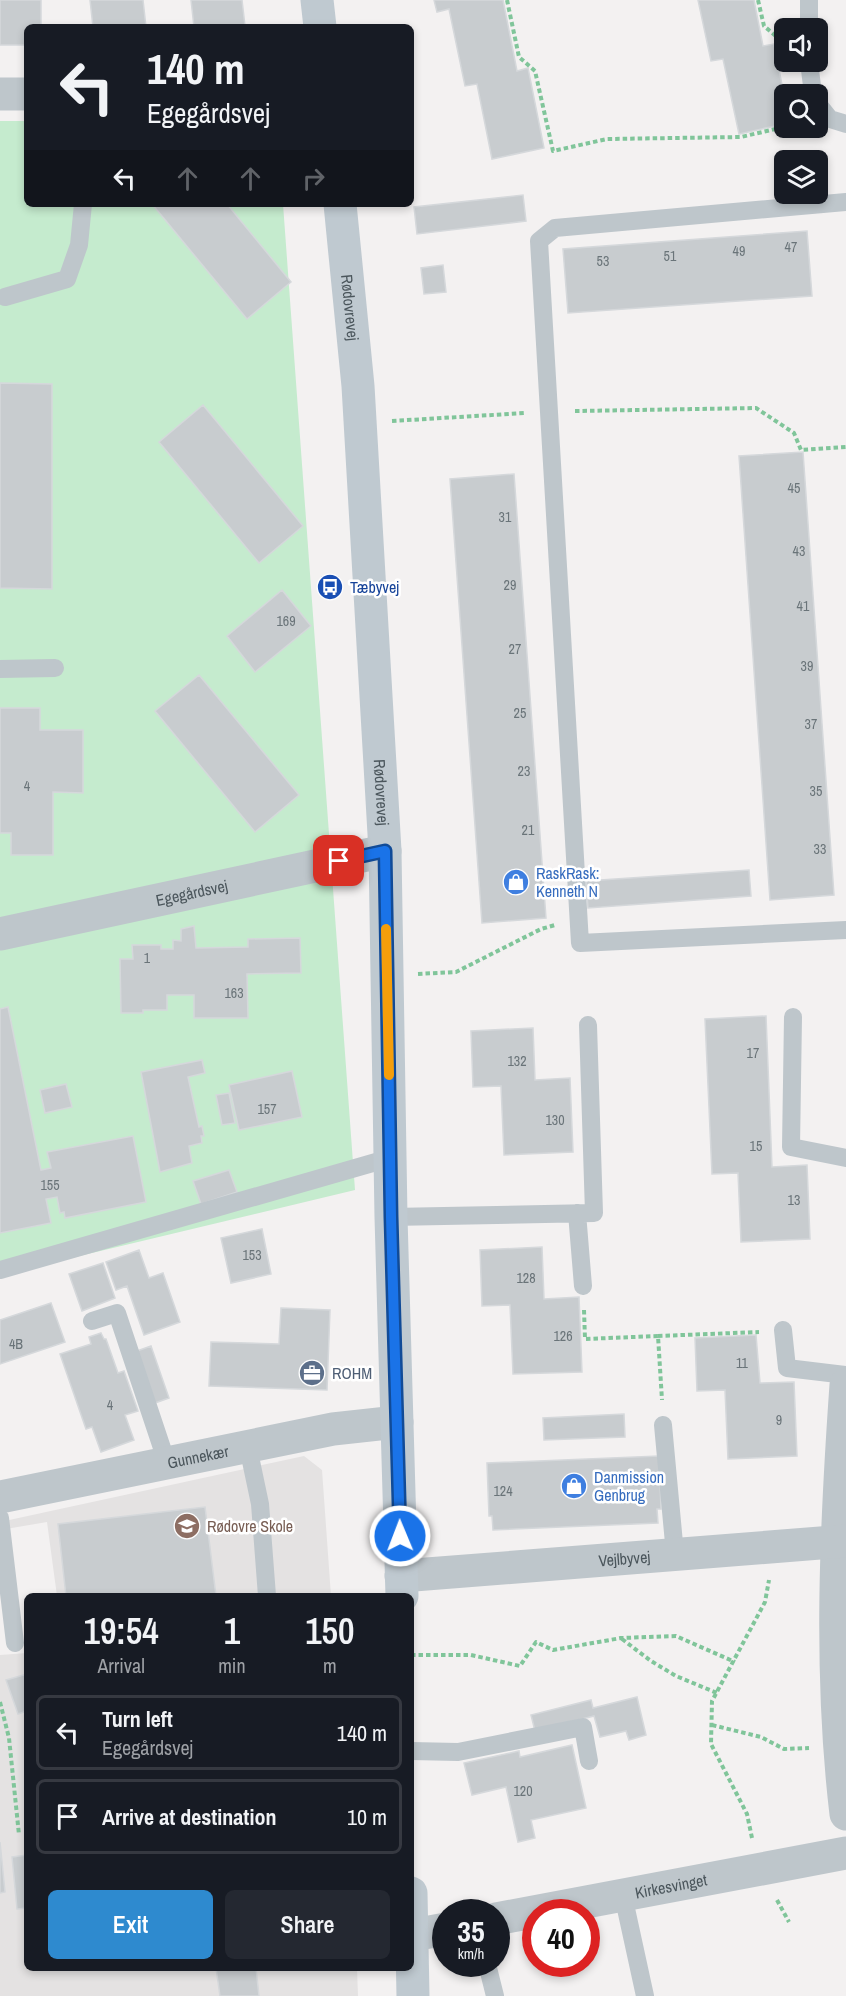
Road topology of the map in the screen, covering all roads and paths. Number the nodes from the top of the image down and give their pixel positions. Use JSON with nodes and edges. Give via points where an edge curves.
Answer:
{"nodes":[{"id":1,"x":317,"y":0,"type":"edge"},
{"id":2,"x":507,"y":0,"type":"edge"},
{"id":3,"x":758,"y":0,"type":"edge"},
{"id":4,"x":808,"y":0,"type":"edge"},
{"id":5,"x":809,"y":18,"type":"edge"},
{"id":6,"x":320,"y":24,"type":"edge"},
{"id":7,"x":774,"y":34,"type":"edge"},
{"id":8,"x":0,"y":94,"type":"edge"},
{"id":9,"x":24,"y":94,"type":"edge"},
{"id":10,"x":828,"y":116,"type":"edge"},
{"id":11,"x":846,"y":124,"type":"edge"},
{"id":12,"x":774,"y":129,"type":"edge"},
{"id":13,"x":846,"y":202,"type":"edge"},
{"id":14,"x":83,"y":207,"type":"edge"},
{"id":15,"x":340,"y":207,"type":"edge"},
{"id":16,"x":5,"y":297,"type":"dead end"},
{"id":17,"x":550,"y":412,"type":"junction"},
{"id":18,"x":361,"y":423,"type":"junction"},
{"id":19,"x":846,"y":447,"type":"edge"},
{"id":20,"x":56,"y":668,"type":"dead end"},
{"id":21,"x":0,"y":669,"type":"edge"},
{"id":22,"x":385,"y":851,"type":"junction"},
{"id":23,"x":579,"y":918,"type":"junction"},
{"id":24,"x":846,"y":930,"type":"edge"},
{"id":25,"x":0,"y":934,"type":"edge"},
{"id":26,"x":386,"y":976,"type":"junction"},
{"id":27,"x":793,"y":1017,"type":"dead end"},
{"id":28,"x":588,"y":1025,"type":"dead end"},
{"id":29,"x":390,"y":1158,"type":"junction"},
{"id":30,"x":846,"y":1158,"type":"edge"},
{"id":31,"x":577,"y":1213,"type":"junction"},
{"id":32,"x":391,"y":1217,"type":"junction"},
{"id":33,"x":0,"y":1270,"type":"edge"},
{"id":34,"x":583,"y":1286,"type":"joint"},
{"id":35,"x":92,"y":1321,"type":"dead end"},
{"id":36,"x":783,"y":1330,"type":"joint"},
{"id":37,"x":658,"y":1336,"type":"junction"},
{"id":38,"x":846,"y":1375,"type":"edge"},
{"id":39,"x":846,"y":1385,"type":"edge"},
{"id":40,"x":398,"y":1422,"type":"junction"},
{"id":41,"x":663,"y":1425,"type":"joint"},
{"id":42,"x":248,"y":1447,"type":"junction"},
{"id":43,"x":167,"y":1463,"type":"junction"},
{"id":44,"x":0,"y":1497,"type":"edge"},
{"id":45,"x":0,"y":1518,"type":"edge"},
{"id":46,"x":841,"y":1541,"type":"edge"},
{"id":47,"x":774,"y":1547,"type":"junction"},
{"id":48,"x":675,"y":1554,"type":"junction"},
{"id":49,"x":401,"y":1586,"type":"edge"},
{"id":50,"x":267,"y":1593,"type":"edge"},
{"id":51,"x":621,"y":1638,"type":"junction"},
{"id":52,"x":15,"y":1643,"type":"dead end"},
{"id":53,"x":414,"y":1655,"type":"edge"},
{"id":54,"x":735,"y":1662,"type":"junction"},
{"id":55,"x":717,"y":1693,"type":"junction"},
{"id":56,"x":0,"y":1702,"type":"edge"},
{"id":57,"x":712,"y":1725,"type":"junction"},
{"id":58,"x":843,"y":1747,"type":"edge"},
{"id":59,"x":414,"y":1751,"type":"edge"},
{"id":60,"x":590,"y":1761,"type":"dead end"},
{"id":61,"x":846,"y":1814,"type":"edge"},
{"id":62,"x":19,"y":1835,"type":"dead end"},
{"id":63,"x":846,"y":1853,"type":"edge"},
{"id":64,"x":759,"y":1869,"type":"junction"},
{"id":65,"x":623,"y":1895,"type":"junction"},
{"id":66,"x":510,"y":1916,"type":"edge"},
{"id":67,"x":432,"y":1932,"type":"edge"},
{"id":68,"x":414,"y":1935,"type":"edge"},
{"id":69,"x":413,"y":1971,"type":"edge"},
{"id":70,"x":490,"y":1977,"type":"edge"},
{"id":71,"x":413,"y":1996,"type":"edge"},
{"id":72,"x":495,"y":1996,"type":"edge"},
{"id":73,"x":645,"y":1996,"type":"edge"}],
"edges":[{"from":1,"to":6,"type":"street"},
{"from":2,"to":12,"type":"path","via":[[519,57],[535,71],[553,151],[607,139],[741,137]]},
{"from":3,"to":7,"type":"path","via":[[764,26]]},
{"from":4,"to":5,"type":"lane"},
{"from":8,"to":9,"type":"street"},
{"from":10,"to":11,"type":"lane"},
{"from":13,"to":17,"type":"lane","via":[[555,228],[539,241]]},
{"from":14,"to":16,"type":"lane","via":[[79,245],[67,279]]},
{"from":15,"to":18,"type":"street","name":"Rødovrevej"},
{"from":17,"to":18,"type":"path"},
{"from":17,"to":19,"type":"path","via":[[756,408],[794,433],[801,450]]},
{"from":17,"to":23,"type":"lane"},
{"from":18,"to":22,"type":"street","name":"Rødovrevej"},
{"from":20,"to":21,"type":"lane"},
{"from":22,"to":25,"type":"street","name":"Egegårdsvej"},
{"from":22,"to":26,"type":"street","name":"Rødovrevej"},
{"from":23,"to":24,"type":"lane","via":[[580,943]]},
{"from":23,"to":26,"type":"path","via":[[541,929],[456,972]]},
{"from":26,"to":29,"type":"street","name":"Rødovrevej"},
{"from":27,"to":30,"type":"lane","via":[[791,1147]]},
{"from":28,"to":31,"type":"lane","via":[[594,1213]]},
{"from":29,"to":32,"type":"street","name":"Rødovrevej"},
{"from":29,"to":33,"type":"lane"},
{"from":31,"to":32,"type":"lane"},
{"from":31,"to":34,"type":"lane"},
{"from":32,"to":40,"type":"street","name":"Rødovrevej"},
{"from":34,"to":37,"type":"path","via":[[585,1339]]},
{"from":35,"to":43,"type":"lane","via":[[117,1314]]},
{"from":36,"to":37,"type":"path"},
{"from":36,"to":38,"type":"lane","via":[[787,1368]]},
{"from":37,"to":41,"type":"path"},
{"from":39,"to":46,"type":"street"},
{"from":40,"to":42,"type":"street","name":"Gunnekær","via":[[333,1429]]},
{"from":40,"to":49,"type":"street","name":"Rødovrevej"},
{"from":41,"to":48,"type":"lane"},
{"from":42,"to":43,"type":"street","name":"Gunnekær"},
{"from":42,"to":50,"type":"lane","via":[[260,1504]]},
{"from":43,"to":44,"type":"street","name":"Gunnekær"},
{"from":45,"to":52,"type":"lane"},
{"from":46,"to":47,"type":"street","name":"Vejlbyvej"},
{"from":46,"to":58,"type":"street","via":[[836,1666]]},
{"from":47,"to":48,"type":"street","name":"Vejlbyvej"},
{"from":47,"to":54,"type":"path","via":[[765,1602]]},
{"from":48,"to":49,"type":"street","name":"Vejlbyvej"},
{"from":51,"to":53,"type":"path","via":[[553,1650],[536,1642],[520,1666],[471,1655]]},
{"from":51,"to":54,"type":"path","via":[[676,1636]]},
{"from":51,"to":55,"type":"path","via":[[676,1676]]},
{"from":54,"to":55,"type":"path"},
{"from":55,"to":57,"type":"path","via":[[712,1701]]},
{"from":56,"to":62,"type":"path","via":[[9,1738]]},
{"from":57,"to":58,"type":"path","via":[[761,1737],[784,1749]]},
{"from":57,"to":64,"type":"path","via":[[711,1744],[747,1814]]},
{"from":58,"to":61,"type":"street"},
{"from":59,"to":60,"type":"lane","via":[[458,1752],[583,1727]]},
{"from":63,"to":64,"type":"street","name":"Kirkesvinget"},
{"from":64,"to":65,"type":"street","name":"Kirkesvinget"},
{"from":65,"to":66,"type":"street","name":"Kirkesvinget"},
{"from":65,"to":73,"type":"lane"},
{"from":67,"to":68,"type":"street"},
{"from":69,"to":71,"type":"street"},
{"from":70,"to":72,"type":"lane"}]}
